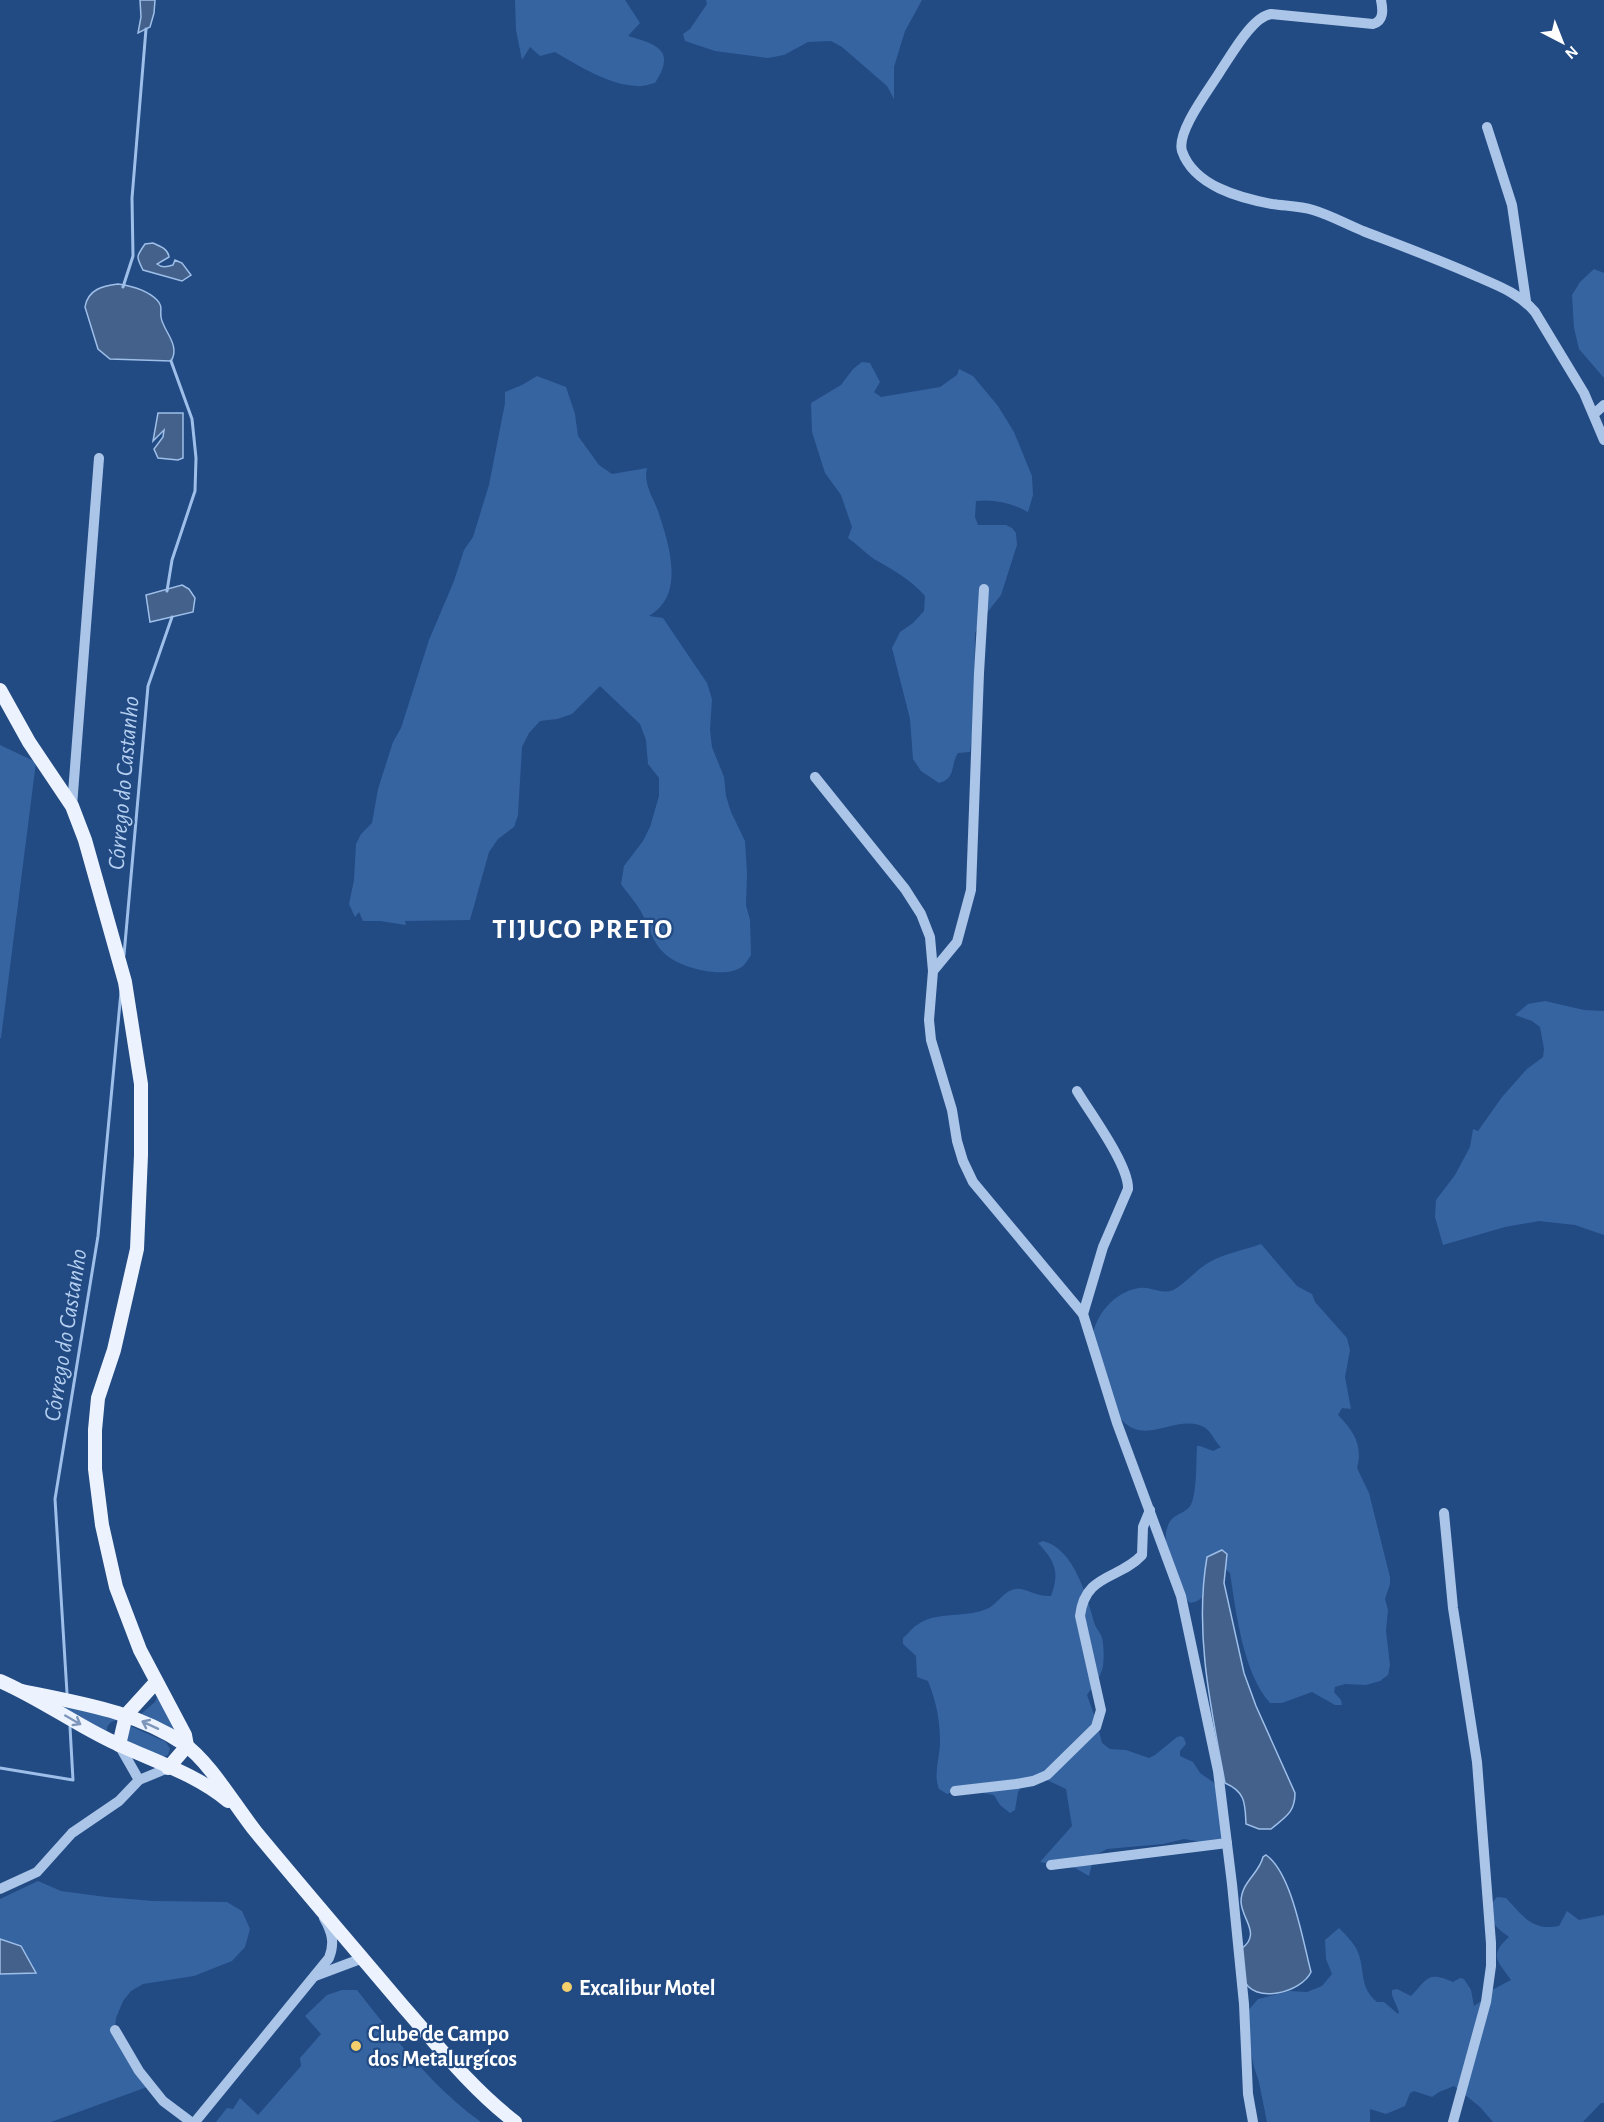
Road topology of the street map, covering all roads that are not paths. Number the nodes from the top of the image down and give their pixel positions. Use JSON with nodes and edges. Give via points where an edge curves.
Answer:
{"nodes":[{"id":1,"x":1381,"y":0,"type":"edge"},
{"id":2,"x":1487,"y":127,"type":"dead end"},
{"id":3,"x":1526,"y":301,"type":"junction"},
{"id":4,"x":1604,"y":405,"type":"edge"},
{"id":5,"x":1594,"y":414,"type":"junction"},
{"id":6,"x":1604,"y":440,"type":"edge"},
{"id":7,"x":99,"y":458,"type":"dead end"},
{"id":8,"x":984,"y":589,"type":"dead end"},
{"id":9,"x":0,"y":690,"type":"edge"},
{"id":10,"x":815,"y":777,"type":"dead end"},
{"id":11,"x":72,"y":806,"type":"junction"},
{"id":12,"x":933,"y":971,"type":"junction"},
{"id":13,"x":1077,"y":1091,"type":"dead end"},
{"id":14,"x":1083,"y":1314,"type":"junction"},
{"id":15,"x":1150,"y":1510,"type":"junction"},
{"id":16,"x":1444,"y":1513,"type":"dead end"},
{"id":17,"x":0,"y":1681,"type":"edge"},
{"id":18,"x":156,"y":1682,"type":"junction"},
{"id":19,"x":22,"y":1690,"type":"junction"},
{"id":20,"x":126,"y":1715,"type":"junction"},
{"id":21,"x":119,"y":1745,"type":"junction"},
{"id":22,"x":187,"y":1746,"type":"junction"},
{"id":23,"x":168,"y":1768,"type":"junction"},
{"id":24,"x":139,"y":1780,"type":"junction"},
{"id":25,"x":955,"y":1791,"type":"dead end"},
{"id":26,"x":236,"y":1808,"type":"junction"},
{"id":27,"x":1227,"y":1843,"type":"junction"},
{"id":28,"x":1051,"y":1865,"type":"dead end"},
{"id":29,"x":0,"y":1889,"type":"edge"},
{"id":30,"x":311,"y":1898,"type":"junction"},
{"id":31,"x":363,"y":1958,"type":"junction"},
{"id":32,"x":315,"y":1976,"type":"junction"},
{"id":33,"x":115,"y":2030,"type":"dead end"},
{"id":34,"x":193,"y":2122,"type":"edge"},
{"id":35,"x":515,"y":2122,"type":"edge"},
{"id":36,"x":1253,"y":2122,"type":"edge"},
{"id":37,"x":1453,"y":2122,"type":"edge"}],
"edges":[{"from":1,"to":3,"type":"street","via":[[1381,19],[1373,24],[1271,14],[1260,17],[1189,122],[1182,150],[1203,179],[1234,194],[1314,210],[1441,260]]},
{"from":2,"to":3,"type":"street","via":[[1512,205]]},
{"from":3,"to":5,"type":"street"},
{"from":4,"to":5,"type":"street"},
{"from":5,"to":6,"type":"street"},
{"from":7,"to":11,"type":"street"},
{"from":8,"to":12,"type":"street","via":[[971,890],[957,942]]},
{"from":9,"to":11,"type":"main road"},
{"from":10,"to":12,"type":"street","via":[[921,914],[930,937]]},
{"from":11,"to":18,"type":"main road","via":[[125,982],[141,1084],[137,1249],[114,1350],[98,1398],[95,1469],[116,1587]]},
{"from":12,"to":14,"type":"street","via":[[931,1040],[963,1161],[973,1182]]},
{"from":13,"to":14,"type":"street","via":[[1128,1180]]},
{"from":14,"to":15,"type":"street","via":[[1117,1423]]},
{"from":15,"to":25,"type":"street","via":[[1143,1527],[1142,1556],[1101,1581],[1081,1603],[1080,1616],[1101,1710],[1096,1727],[1047,1775],[1016,1784]]},
{"from":15,"to":27,"type":"street","via":[[1181,1596],[1218,1771]]},
{"from":16,"to":37,"type":"street","via":[[1453,1608],[1477,1762],[1491,1943],[1486,2002]]},
{"from":17,"to":19,"type":"main road"},
{"from":18,"to":20,"type":"main road"},
{"from":18,"to":22,"type":"main road"},
{"from":19,"to":20,"type":"main road"},
{"from":19,"to":21,"type":"main road","one_way":true},
{"from":20,"to":21,"type":"main road"},
{"from":22,"to":20,"type":"main road","one_way":true},
{"from":21,"to":23,"type":"main road"},
{"from":21,"to":24,"type":"street"},
{"from":22,"to":23,"type":"main road"},
{"from":22,"to":26,"type":"main road"},
{"from":23,"to":24,"type":"street"},
{"from":23,"to":26,"type":"main road","via":[[198,1781]]},
{"from":24,"to":29,"type":"street","via":[[119,1802],[72,1833],[37,1872]]},
{"from":26,"to":30,"type":"main road"},
{"from":27,"to":28,"type":"street"},
{"from":27,"to":36,"type":"street"},
{"from":30,"to":31,"type":"main road"},
{"from":30,"to":32,"type":"street","via":[[329,1929],[333,1948]]},
{"from":31,"to":32,"type":"street"},
{"from":31,"to":35,"type":"main road","via":[[474,2086]]},
{"from":32,"to":34,"type":"street"},
{"from":33,"to":34,"type":"street","via":[[139,2071],[163,2101]]}]}
